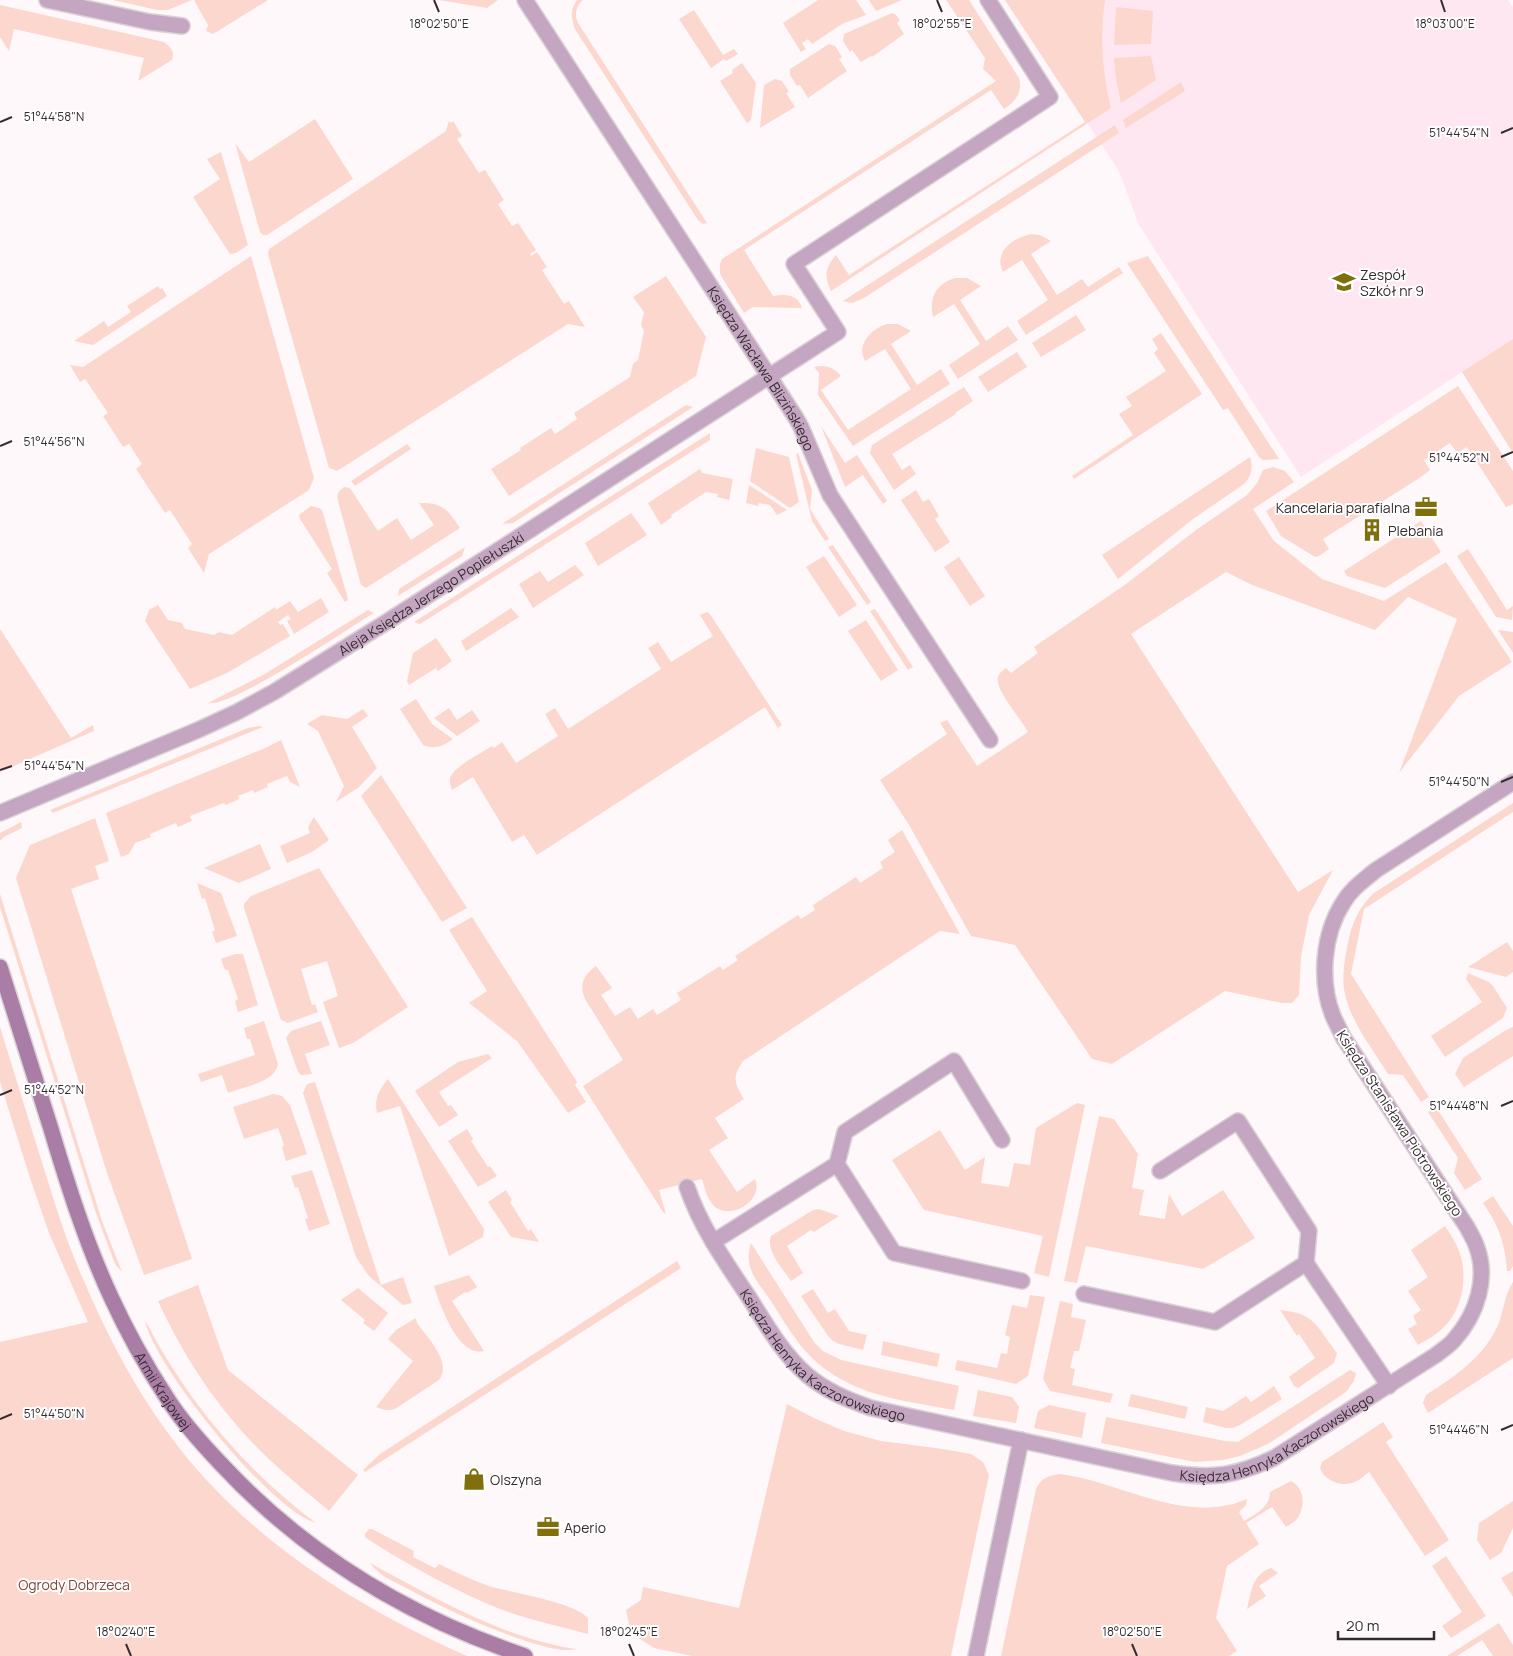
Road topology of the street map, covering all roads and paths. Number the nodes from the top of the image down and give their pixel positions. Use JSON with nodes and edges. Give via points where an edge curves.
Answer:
{"nodes":[{"id":1,"x":47,"y":0,"type":"edge"},
{"id":2,"x":525,"y":0,"type":"edge"},
{"id":3,"x":988,"y":0,"type":"edge"},
{"id":4,"x":182,"y":26,"type":"dead end"},
{"id":5,"x":769,"y":377,"type":"junction"},
{"id":6,"x":990,"y":740,"type":"dead end"},
{"id":7,"x":1513,"y":782,"type":"edge"},
{"id":8,"x":0,"y":813,"type":"edge"},
{"id":9,"x":0,"y":967,"type":"edge"},
{"id":10,"x":1002,"y":1140,"type":"dead end"},
{"id":11,"x":837,"y":1164,"type":"junction"},
{"id":12,"x":1160,"y":1171,"type":"dead end"},
{"id":13,"x":687,"y":1187,"type":"dead end"},
{"id":14,"x":712,"y":1242,"type":"junction"},
{"id":15,"x":1306,"y":1263,"type":"junction"},
{"id":16,"x":1022,"y":1281,"type":"dead end"},
{"id":17,"x":1481,"y":1284,"type":"joint"},
{"id":18,"x":1084,"y":1294,"type":"dead end"},
{"id":19,"x":1392,"y":1384,"type":"junction"},
{"id":20,"x":1021,"y":1440,"type":"junction"},
{"id":21,"x":525,"y":1656,"type":"edge"},
{"id":22,"x":976,"y":1656,"type":"edge"}],
"edges":[{"from":1,"to":4,"type":"street"},
{"from":2,"to":5,"type":"street","name":"Księdza Wacława Blizińskiego"},
{"from":3,"to":5,"type":"street","name":"Aleja Księdza Jerzego Popiełuszki","via":[[1050,97],[794,264],[838,332]]},
{"from":5,"to":6,"type":"street","name":"Księdza Wacława Blizińskiego","via":[[802,428],[830,495]]},
{"from":5,"to":8,"type":"street","name":"Aleja Księdza Jerzego Popiełuszki","via":[[274,692],[198,730]]},
{"from":7,"to":17,"type":"street","name":"Księdza Stanisława Piotrowskiego","via":[[1358,884],[1343,902],[1333,922],[1325,968],[1332,1014],[1343,1037],[1468,1228],[1481,1264]]},
{"from":9,"to":21,"type":"street","name":"Armii Krajowej","via":[[92,1254],[136,1347],[167,1399],[200,1442],[240,1485],[322,1555],[430,1618]]},
{"from":10,"to":11,"type":"street","via":[[954,1061],[845,1132]]},
{"from":11,"to":14,"type":"street"},
{"from":11,"to":16,"type":"street","via":[[894,1253]]},
{"from":12,"to":15,"type":"street","via":[[1238,1121],[1309,1231]]},
{"from":13,"to":14,"type":"street","name":"Księdza Henryka Kaczorowskiego"},
{"from":14,"to":20,"type":"street","name":"Księdza Henryka Kaczorowskiego","via":[[791,1359],[826,1389],[871,1408]]},
{"from":15,"to":18,"type":"street","via":[[1214,1322]]},
{"from":15,"to":19,"type":"street"},
{"from":17,"to":19,"type":"street","name":"Księdza Henryka Kaczorowskiego","via":[[1468,1323],[1453,1342]]},
{"from":19,"to":20,"type":"street","name":"Księdza Henryka Kaczorowskiego","via":[[1274,1458],[1251,1469],[1226,1475],[1199,1477],[1172,1473]]},
{"from":20,"to":22,"type":"street"}]}
